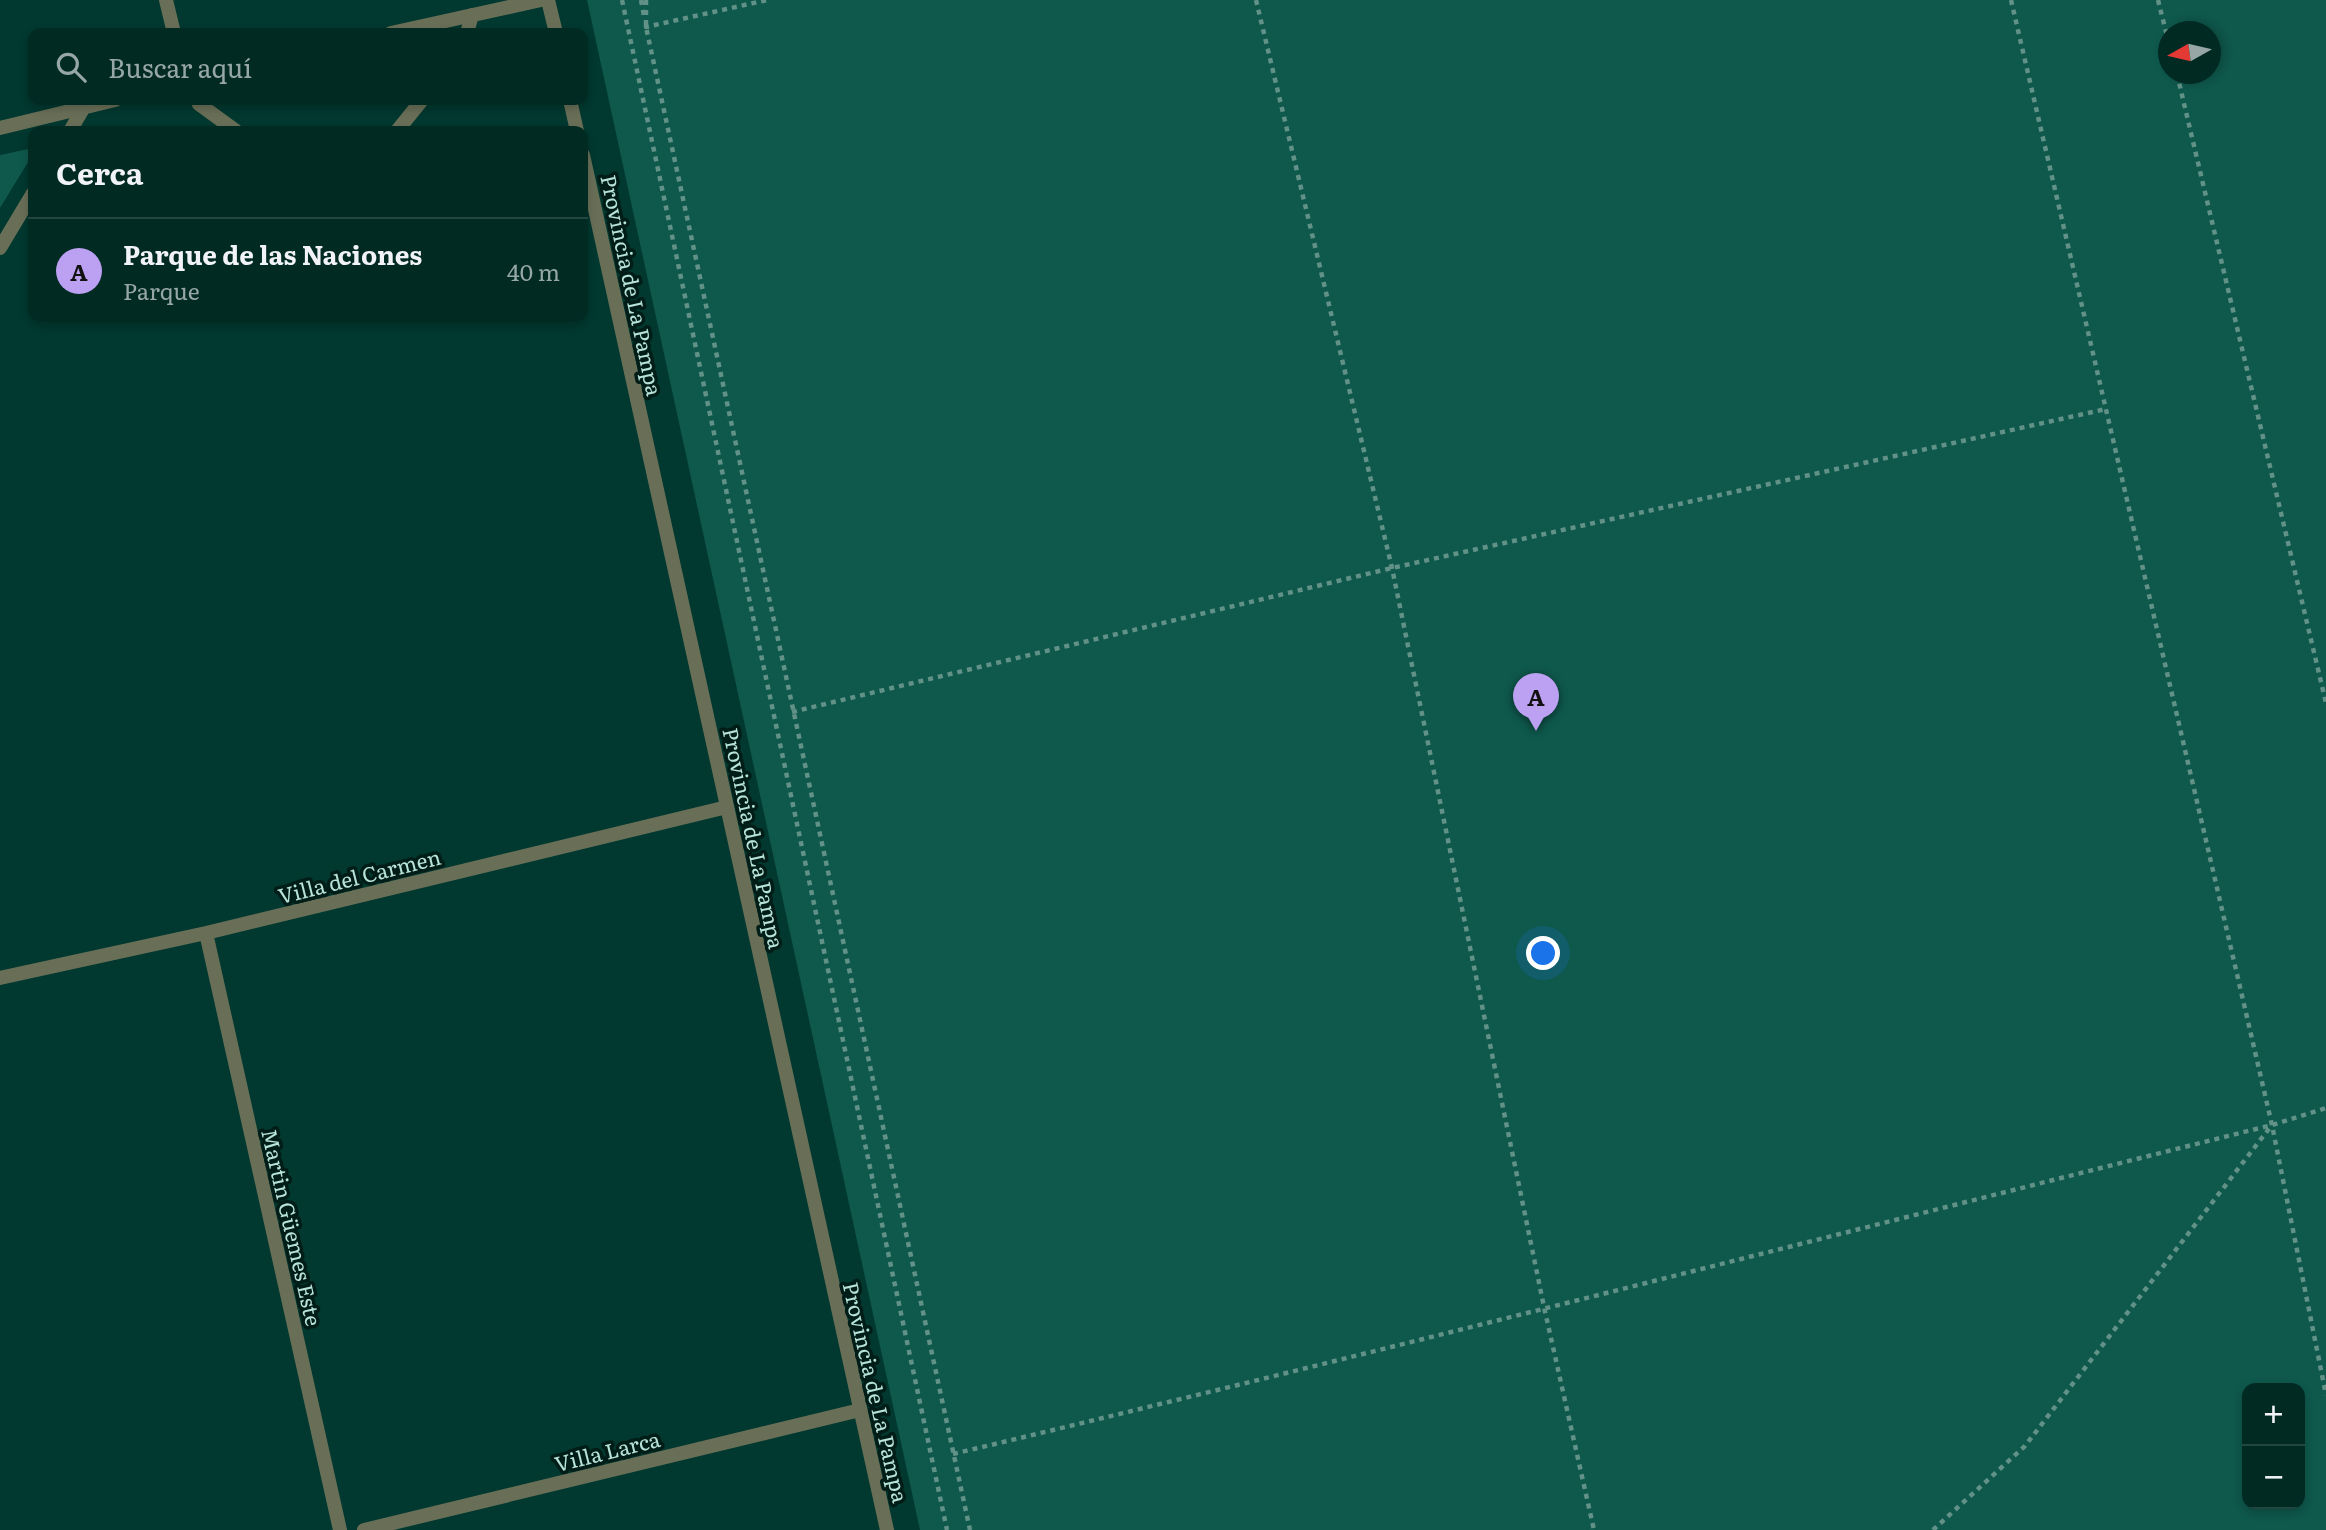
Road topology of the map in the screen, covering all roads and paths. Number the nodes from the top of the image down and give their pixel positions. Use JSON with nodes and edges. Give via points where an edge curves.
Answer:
{"nodes":[{"id":1,"x":166,"y":0,"type":"edge"},
{"id":2,"x":541,"y":0,"type":"edge"},
{"id":3,"x":548,"y":0,"type":"edge"},
{"id":4,"x":622,"y":0,"type":"edge"},
{"id":5,"x":640,"y":0,"type":"edge"},
{"id":6,"x":646,"y":0,"type":"edge"},
{"id":7,"x":766,"y":0,"type":"edge"},
{"id":8,"x":1256,"y":0,"type":"edge"},
{"id":9,"x":2011,"y":0,"type":"edge"},
{"id":10,"x":2158,"y":0,"type":"edge"},
{"id":11,"x":472,"y":15,"type":"junction"},
{"id":12,"x":2163,"y":21,"type":"edge"},
{"id":13,"x":646,"y":27,"type":"junction"},
{"id":14,"x":173,"y":28,"type":"edge"},
{"id":15,"x":414,"y":28,"type":"edge"},
{"id":16,"x":468,"y":28,"type":"edge"},
{"id":17,"x":555,"y":28,"type":"edge"},
{"id":18,"x":2178,"y":84,"type":"edge"},
{"id":19,"x":97,"y":105,"type":"edge"},
{"id":20,"x":200,"y":105,"type":"edge"},
{"id":21,"x":418,"y":105,"type":"edge"},
{"id":22,"x":571,"y":105,"type":"edge"},
{"id":23,"x":83,"y":109,"type":"junction"},
{"id":24,"x":73,"y":126,"type":"edge"},
{"id":25,"x":229,"y":126,"type":"edge"},
{"id":26,"x":401,"y":126,"type":"edge"},
{"id":27,"x":577,"y":126,"type":"edge"},
{"id":28,"x":0,"y":128,"type":"edge"},
{"id":29,"x":588,"y":178,"type":"edge"},
{"id":30,"x":28,"y":201,"type":"edge"},
{"id":31,"x":0,"y":248,"type":"edge"},
{"id":32,"x":2106,"y":409,"type":"junction"},
{"id":33,"x":1392,"y":568,"type":"junction"},
{"id":34,"x":2326,"y":703,"type":"edge"},
{"id":35,"x":792,"y":712,"type":"junction"},
{"id":36,"x":727,"y":807,"type":"junction"},
{"id":37,"x":206,"y":933,"type":"junction"},
{"id":38,"x":0,"y":978,"type":"edge"},
{"id":39,"x":2326,"y":1108,"type":"edge"},
{"id":40,"x":2272,"y":1125,"type":"junction"},
{"id":41,"x":1545,"y":1307,"type":"junction"},
{"id":42,"x":2326,"y":1395,"type":"edge"},
{"id":43,"x":860,"y":1410,"type":"junction"},
{"id":44,"x":953,"y":1454,"type":"junction"},
{"id":45,"x":340,"y":1530,"type":"edge"},
{"id":46,"x":364,"y":1530,"type":"edge"},
{"id":47,"x":887,"y":1530,"type":"edge"},
{"id":48,"x":947,"y":1530,"type":"edge"},
{"id":49,"x":970,"y":1530,"type":"edge"},
{"id":50,"x":1594,"y":1530,"type":"edge"},
{"id":51,"x":1933,"y":1530,"type":"edge"}],
"edges":[{"from":1,"to":14,"type":"street"},
{"from":2,"to":11,"type":"street"},
{"from":3,"to":17,"type":"street"},
{"from":4,"to":48,"type":"path"},
{"from":5,"to":13,"type":"path"},
{"from":6,"to":13,"type":"path"},
{"from":7,"to":13,"type":"path"},
{"from":8,"to":33,"type":"path"},
{"from":9,"to":32,"type":"path"},
{"from":10,"to":12,"type":"path"},
{"from":11,"to":15,"type":"street"},
{"from":11,"to":16,"type":"street"},
{"from":13,"to":35,"type":"path"},
{"from":18,"to":34,"type":"path"},
{"from":19,"to":23,"type":"street"},
{"from":20,"to":25,"type":"street"},
{"from":21,"to":26,"type":"street"},
{"from":22,"to":27,"type":"street"},
{"from":23,"to":24,"type":"street"},
{"from":23,"to":28,"type":"street"},
{"from":29,"to":36,"type":"street","name":"Provincia de La Pampa"},
{"from":30,"to":31,"type":"street"},
{"from":32,"to":33,"type":"path"},
{"from":32,"to":40,"type":"path"},
{"from":33,"to":35,"type":"path"},
{"from":33,"to":41,"type":"path"},
{"from":35,"to":44,"type":"path"},
{"from":36,"to":37,"type":"street","name":"Villa del Carmen"},
{"from":36,"to":43,"type":"street","name":"Provincia de La Pampa"},
{"from":37,"to":38,"type":"street","name":"Villa del Carmen"},
{"from":37,"to":45,"type":"street","name":"Martin Güemes Este"},
{"from":39,"to":40,"type":"path"},
{"from":40,"to":41,"type":"path"},
{"from":40,"to":42,"type":"path"},
{"from":40,"to":51,"type":"path","via":[[2025,1446]]},
{"from":41,"to":44,"type":"path","via":[[1319,1367]]},
{"from":41,"to":50,"type":"path"},
{"from":43,"to":46,"type":"street","name":"Villa Larca"},
{"from":43,"to":47,"type":"street","name":"Provincia de La Pampa"},
{"from":44,"to":49,"type":"path"}]}
